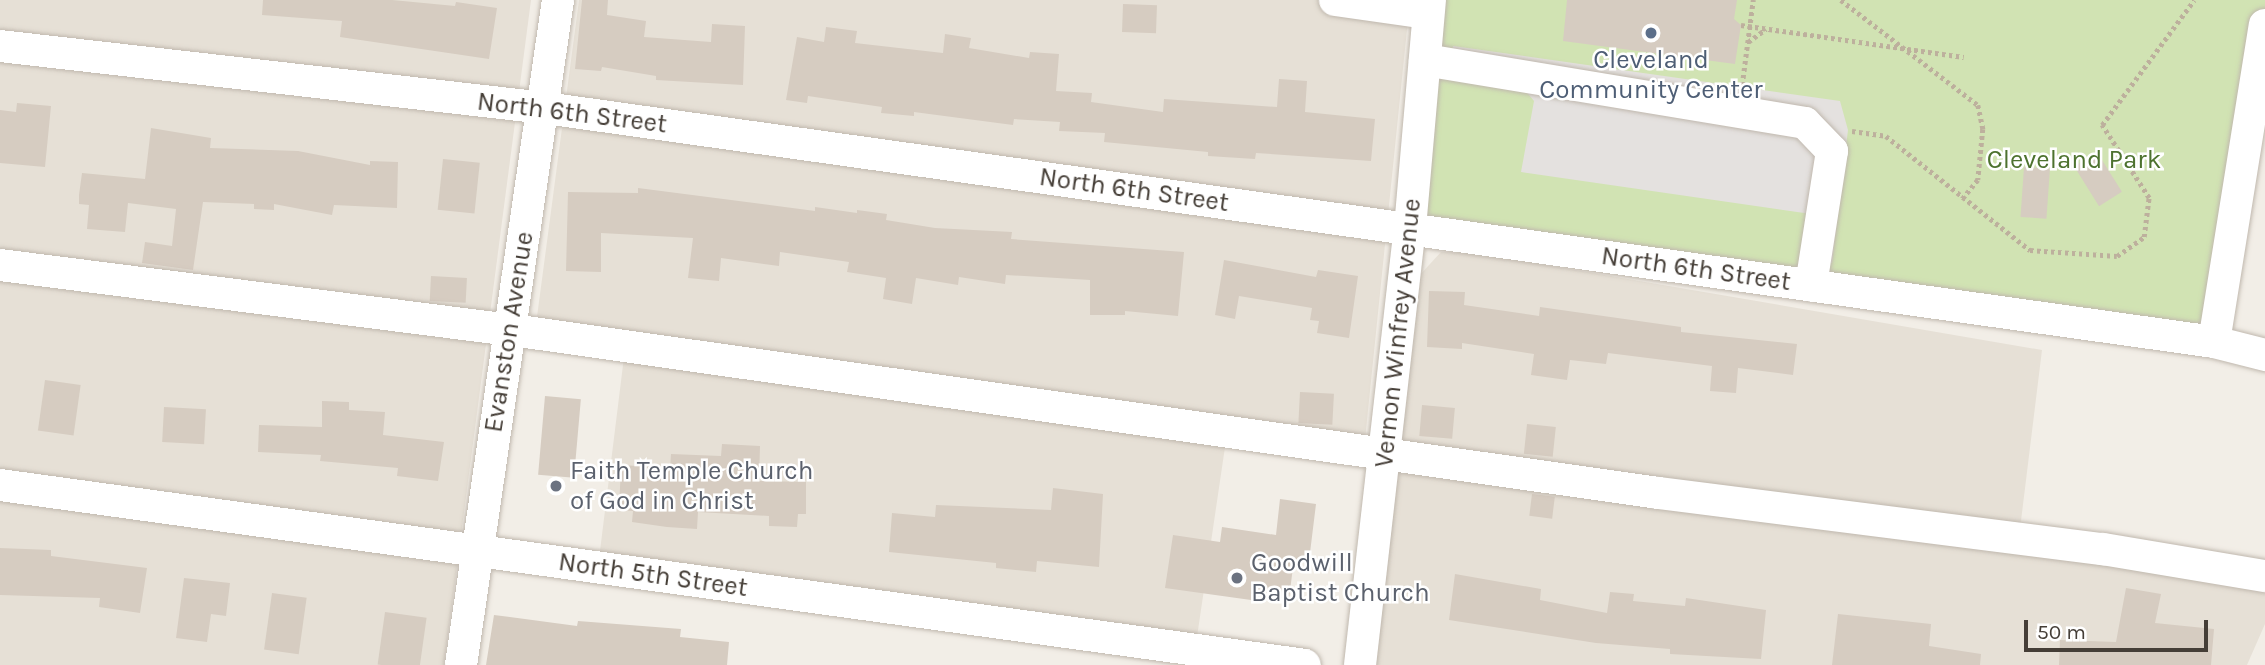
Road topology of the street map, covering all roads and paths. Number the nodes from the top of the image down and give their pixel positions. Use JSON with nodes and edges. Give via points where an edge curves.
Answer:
{"nodes":[{"id":1,"x":558,"y":0,"type":"edge"},
{"id":2,"x":1335,"y":0,"type":"edge"},
{"id":3,"x":1753,"y":0,"type":"edge"},
{"id":4,"x":1840,"y":0,"type":"edge"},
{"id":5,"x":2194,"y":0,"type":"edge"},
{"id":6,"x":1429,"y":6,"type":"edge"},
{"id":7,"x":1741,"y":24,"type":"dead end"},
{"id":8,"x":2265,"y":24,"type":"edge"},
{"id":9,"x":1750,"y":27,"type":"junction"},
{"id":10,"x":1768,"y":29,"type":"junction"},
{"id":11,"x":1748,"y":43,"type":"junction"},
{"id":12,"x":0,"y":46,"type":"edge"},
{"id":13,"x":1904,"y":48,"type":"junction"},
{"id":14,"x":1964,"y":57,"type":"dead end"},
{"id":15,"x":1424,"y":60,"type":"junction"},
{"id":16,"x":1742,"y":90,"type":"dead end"},
{"id":17,"x":545,"y":108,"type":"junction"},
{"id":18,"x":1848,"y":131,"type":"dead end"},
{"id":19,"x":2251,"y":198,"type":"edge"},
{"id":20,"x":1962,"y":200,"type":"junction"},
{"id":21,"x":1410,"y":228,"type":"junction"},
{"id":22,"x":0,"y":265,"type":"edge"},
{"id":23,"x":1811,"y":285,"type":"junction"},
{"id":24,"x":508,"y":332,"type":"junction"},
{"id":25,"x":2214,"y":342,"type":"junction"},
{"id":26,"x":2265,"y":355,"type":"edge"},
{"id":27,"x":1385,"y":451,"type":"junction"},
{"id":28,"x":0,"y":485,"type":"edge"},
{"id":29,"x":477,"y":551,"type":"junction"},
{"id":30,"x":2265,"y":576,"type":"edge"},
{"id":31,"x":461,"y":665,"type":"edge"},
{"id":32,"x":1305,"y":665,"type":"edge"},
{"id":33,"x":1360,"y":665,"type":"edge"}],
"edges":[{"from":1,"to":17,"type":"street","name":"Evanston Avenue"},
{"from":2,"to":6,"type":"street"},
{"from":3,"to":9,"type":"path"},
{"from":4,"to":13,"type":"path"},
{"from":5,"to":20,"type":"path","via":[[2102,125],[2149,198],[2144,237],[2117,256],[2030,250]]},
{"from":6,"to":15,"type":"street","name":"Vernon Winfrey Avenue"},
{"from":7,"to":9,"type":"path"},
{"from":8,"to":19,"type":"street"},
{"from":9,"to":10,"type":"path"},
{"from":9,"to":11,"type":"path"},
{"from":10,"to":11,"type":"path"},
{"from":10,"to":13,"type":"path"},
{"from":11,"to":16,"type":"path"},
{"from":12,"to":17,"type":"street","name":"North 6th Street"},
{"from":13,"to":14,"type":"path"},
{"from":13,"to":20,"type":"path","via":[[1978,105],[1983,130],[1978,180]]},
{"from":15,"to":21,"type":"street","name":"Vernon Winfrey Avenue"},
{"from":15,"to":23,"type":"street","via":[[1805,122],[1832,151]]},
{"from":17,"to":21,"type":"street","name":"North 6th Street"},
{"from":17,"to":24,"type":"street","name":"Evanston Avenue"},
{"from":18,"to":20,"type":"path","via":[[1886,136]]},
{"from":19,"to":25,"type":"street"},
{"from":21,"to":23,"type":"street","name":"North 6th Street"},
{"from":21,"to":27,"type":"street","name":"Vernon Winfrey Avenue"},
{"from":22,"to":24,"type":"street"},
{"from":23,"to":25,"type":"street","name":"North 6th Street"},
{"from":24,"to":27,"type":"street"},
{"from":24,"to":29,"type":"street","name":"Evanston Avenue"},
{"from":25,"to":26,"type":"street","name":"North 6th Street"},
{"from":27,"to":30,"type":"street","via":[[1658,493],[2104,549]]},
{"from":27,"to":33,"type":"street","name":"Vernon Winfrey Avenue"},
{"from":28,"to":29,"type":"street","name":"North 5th Street"},
{"from":29,"to":31,"type":"street","name":"Evanston Avenue"},
{"from":29,"to":32,"type":"street","name":"North 5th Street"}]}
